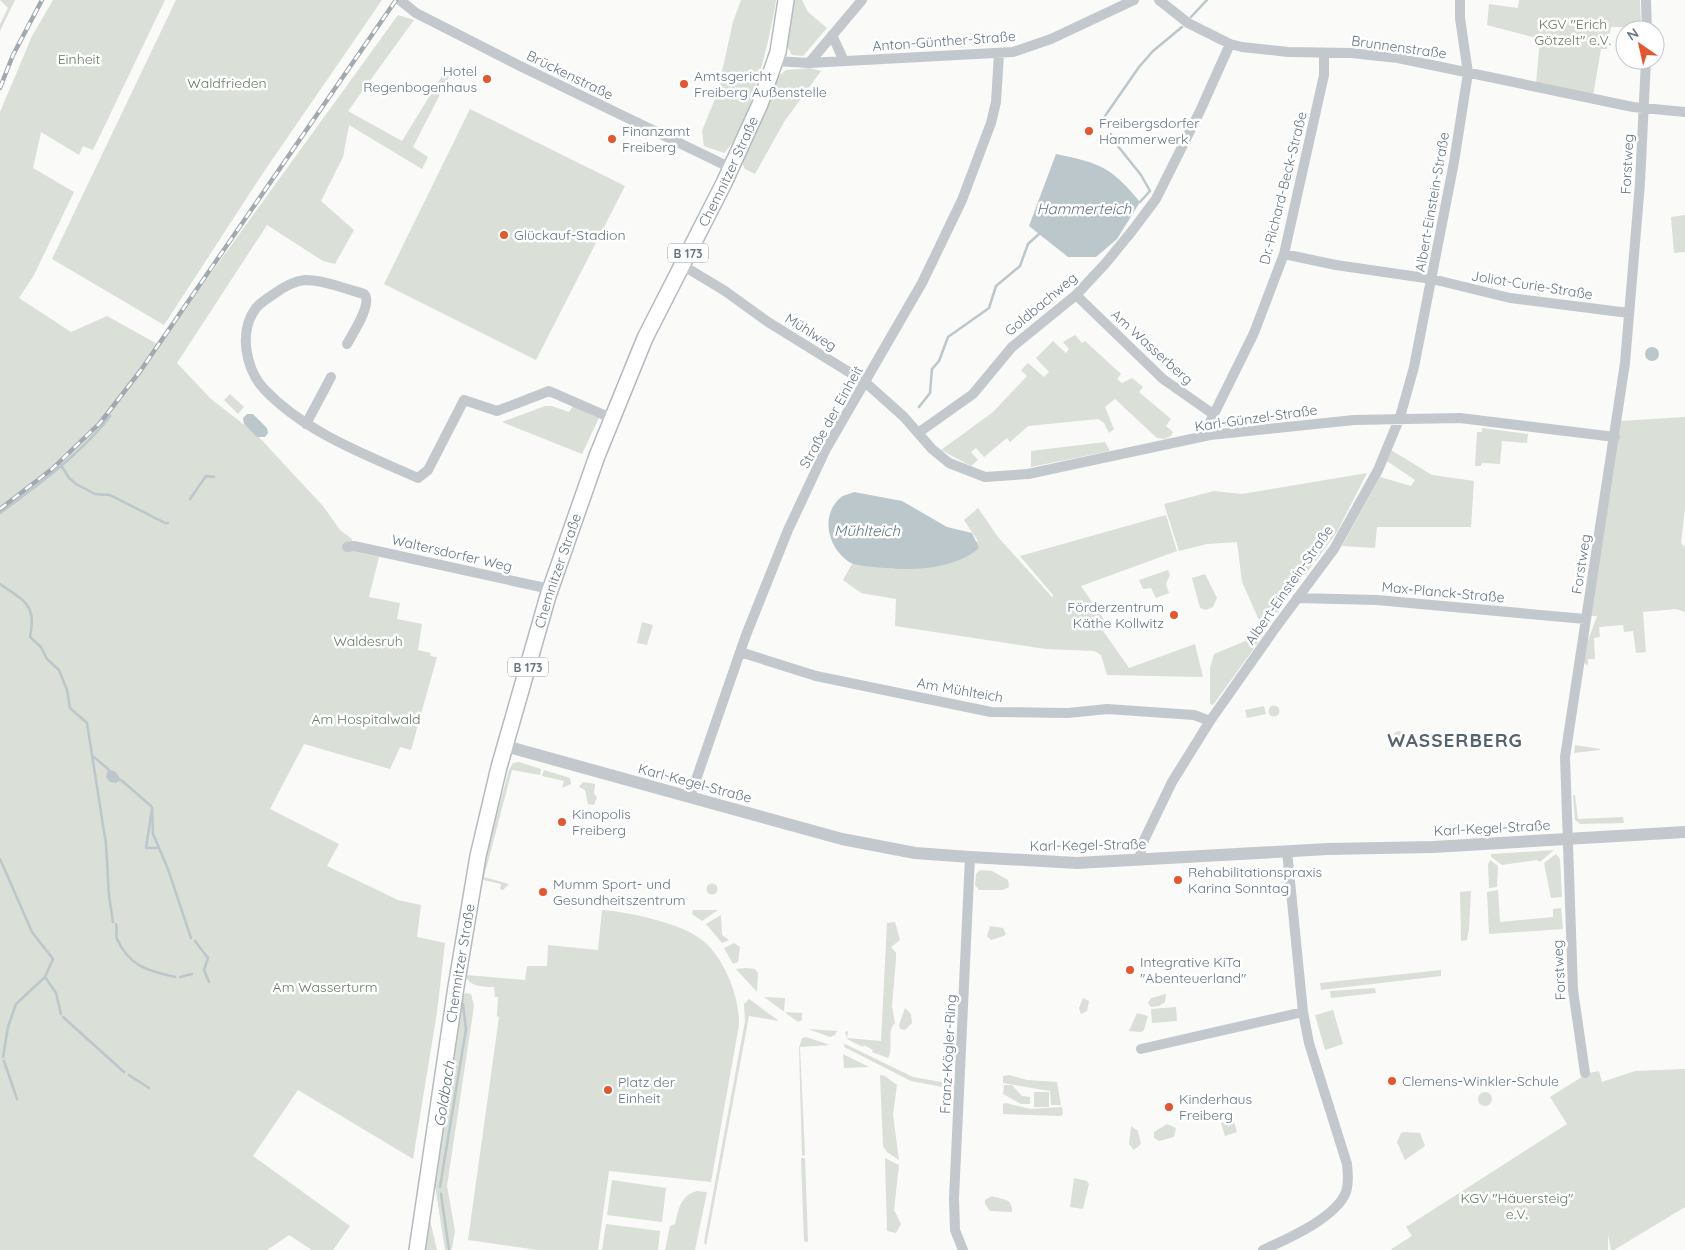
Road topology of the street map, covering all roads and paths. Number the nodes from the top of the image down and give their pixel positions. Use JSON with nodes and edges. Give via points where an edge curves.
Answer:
{"nodes":[{"id":1,"x":400,"y":0,"type":"edge"},
{"id":2,"x":786,"y":0,"type":"edge"},
{"id":3,"x":862,"y":0,"type":"edge"},
{"id":4,"x":1134,"y":0,"type":"edge"},
{"id":5,"x":1159,"y":0,"type":"edge"},
{"id":6,"x":1460,"y":0,"type":"edge"},
{"id":7,"x":1646,"y":0,"type":"edge"},
{"id":8,"x":1647,"y":20,"type":"edge"},
{"id":9,"x":832,"y":35,"type":"junction"},
{"id":10,"x":1230,"y":44,"type":"junction"},
{"id":11,"x":1324,"y":53,"type":"junction"},
{"id":12,"x":999,"y":54,"type":"junction"},
{"id":13,"x":775,"y":61,"type":"junction"},
{"id":14,"x":844,"y":61,"type":"junction"},
{"id":15,"x":809,"y":63,"type":"junction"},
{"id":16,"x":1646,"y":70,"type":"edge"},
{"id":17,"x":1468,"y":73,"type":"junction"},
{"id":18,"x":1644,"y":107,"type":"junction"},
{"id":19,"x":1685,"y":112,"type":"edge"},
{"id":20,"x":731,"y":168,"type":"junction"},
{"id":21,"x":1284,"y":254,"type":"junction"},
{"id":22,"x":682,"y":265,"type":"junction"},
{"id":23,"x":1432,"y":279,"type":"junction"},
{"id":24,"x":1076,"y":295,"type":"junction"},
{"id":25,"x":1629,"y":313,"type":"junction"},
{"id":26,"x":347,"y":344,"type":"dead end"},
{"id":27,"x":331,"y":377,"type":"dead end"},
{"id":28,"x":865,"y":382,"type":"junction"},
{"id":29,"x":1213,"y":414,"type":"junction"},
{"id":30,"x":1400,"y":417,"type":"junction"},
{"id":31,"x":612,"y":418,"type":"junction"},
{"id":32,"x":306,"y":424,"type":"junction"},
{"id":33,"x":918,"y":433,"type":"junction"},
{"id":34,"x":1210,"y":435,"type":"junction"},
{"id":35,"x":1615,"y":437,"type":"junction"},
{"id":36,"x":347,"y":547,"type":"dead end"},
{"id":37,"x":550,"y":589,"type":"junction"},
{"id":38,"x":1298,"y":598,"type":"junction"},
{"id":39,"x":1585,"y":620,"type":"junction"},
{"id":40,"x":740,"y":652,"type":"junction"},
{"id":41,"x":1210,"y":721,"type":"junction"},
{"id":42,"x":505,"y":746,"type":"junction"},
{"id":43,"x":690,"y":797,"type":"junction"},
{"id":44,"x":1685,"y":832,"type":"edge"},
{"id":45,"x":1566,"y":839,"type":"junction"},
{"id":46,"x":1287,"y":852,"type":"junction"},
{"id":47,"x":970,"y":857,"type":"junction"},
{"id":48,"x":1140,"y":860,"type":"junction"},
{"id":49,"x":1302,"y":1012,"type":"junction"},
{"id":50,"x":1141,"y":1049,"type":"dead end"},
{"id":51,"x":1585,"y":1073,"type":"dead end"},
{"id":52,"x":417,"y":1250,"type":"edge"},
{"id":53,"x":963,"y":1250,"type":"edge"},
{"id":54,"x":1263,"y":1250,"type":"edge"}],
"edges":[{"from":1,"to":20,"type":"street","name":"Brückenstraße","via":[[410,9],[518,65]]},
{"from":2,"to":13,"type":"main road","name":"Chemnitzer Straße","number":"B 173"},
{"from":3,"to":9,"type":"street"},
{"from":4,"to":12,"type":"street","name":"Anton-Günther-Straße","via":[[1029,48]]},
{"from":5,"to":10,"type":"street","name":"Brunnenstraße","via":[[1188,23]]},
{"from":6,"to":17,"type":"street","name":"Albert-Einstein-Straße"},
{"from":7,"to":8,"type":"street"},
{"from":9,"to":14,"type":"street"},
{"from":9,"to":15,"type":"street"},
{"from":10,"to":11,"type":"street","name":"Brunnenstraße","via":[[1266,50]]},
{"from":10,"to":24,"type":"street","name":"Goldbachweg","via":[[1156,199]]},
{"from":11,"to":17,"type":"street","name":"Brunnenstraße","via":[[1398,58]]},
{"from":11,"to":21,"type":"street","name":"Dr.-Richard-Beck-Straße","via":[[1324,75]]},
{"from":12,"to":14,"type":"street","name":"Anton-Günther-Straße"},
{"from":12,"to":28,"type":"street","name":"Straße der Einheit","via":[[996,102],[976,167],[934,260]]},
{"from":13,"to":15,"type":"street","name":"Anton-Günther-Straße"},
{"from":13,"to":20,"type":"main road","name":"Chemnitzer Straße","number":"B 173"},
{"from":14,"to":15,"type":"street","name":"Anton-Günther-Straße"},
{"from":16,"to":18,"type":"street","name":"Forstweg"},
{"from":17,"to":18,"type":"street","name":"Brunnenstraße"},
{"from":17,"to":23,"type":"street","name":"Albert-Einstein-Straße"},
{"from":18,"to":19,"type":"street","name":"Brunnenstraße"},
{"from":18,"to":25,"type":"street","name":"Forstweg"},
{"from":20,"to":22,"type":"main road","name":"Chemnitzer Straße","number":"B 173"},
{"from":21,"to":23,"type":"street","name":"Joliot-Curie-Straße"},
{"from":21,"to":29,"type":"street","name":"Dr.-Richard-Beck-Straße","via":[[1254,332]]},
{"from":22,"to":28,"type":"street","name":"Mühlweg"},
{"from":22,"to":31,"type":"main road","name":"Chemnitzer Straße","number":"B 173","via":[[645,338]]},
{"from":23,"to":25,"type":"street","name":"Joliot-Curie-Straße","via":[[1510,298]]},
{"from":23,"to":30,"type":"street","name":"Albert-Einstein-Straße"},
{"from":24,"to":29,"type":"street","name":"Am Wasserberg","via":[[1163,379]]},
{"from":24,"to":33,"type":"street","name":"Goldbachweg","via":[[1012,347],[973,394]]},
{"from":25,"to":35,"type":"street","name":"Forstweg"},
{"from":26,"to":32,"type":"street","via":[[368,304],[364,294],[304,280],[278,290],[256,309],[251,318],[247,334],[249,366],[256,379]]},
{"from":27,"to":32,"type":"street"},
{"from":28,"to":33,"type":"street","name":"Mühlweg"},
{"from":28,"to":40,"type":"street","name":"Straße der Einheit","via":[[826,449],[792,522]]},
{"from":29,"to":34,"type":"street","name":"Dr.-Richard-Beck-Straße","via":[[1209,424]]},
{"from":30,"to":34,"type":"street","name":"Karl-Günzel-Straße"},
{"from":30,"to":35,"type":"street","name":"Karl-Günzel-Straße","via":[[1460,418]]},
{"from":30,"to":38,"type":"street","name":"Albert-Einstein-Straße","via":[[1369,488],[1334,549]]},
{"from":31,"to":32,"type":"street","via":[[549,391],[497,411],[464,400],[428,470],[418,478]]},
{"from":31,"to":37,"type":"main road","name":"Chemnitzer Straße","number":"B 173"},
{"from":33,"to":34,"type":"street","name":"Karl-Günzel-Straße","via":[[949,463],[974,474],[997,478],[1106,459]]},
{"from":35,"to":39,"type":"street","name":"Forstweg"},
{"from":36,"to":37,"type":"street","name":"Waltersdorfer Weg","via":[[411,557]]},
{"from":37,"to":42,"type":"main road","name":"Chemnitzer Straße","number":"B 173"},
{"from":38,"to":39,"type":"street","name":"Max-Planck-Straße","via":[[1376,600]]},
{"from":38,"to":41,"type":"street","name":"Albert-Einstein-Straße"},
{"from":39,"to":45,"type":"street","name":"Forstweg","via":[[1565,757]]},
{"from":40,"to":41,"type":"street","name":"Am Mühlteich","via":[[816,676],[991,712],[1068,713],[1107,709],[1194,716]]},
{"from":40,"to":43,"type":"street","name":"Straße der Einheit"},
{"from":41,"to":48,"type":"street","name":"Albert-Einstein-Straße","via":[[1172,782],[1145,838]]},
{"from":42,"to":43,"type":"street","name":"Karl-Kegel-Straße"},
{"from":42,"to":52,"type":"main road","name":"Chemnitzer Straße","number":"B 173","via":[[475,870]]},
{"from":43,"to":47,"type":"street","name":"Karl-Kegel-Straße","via":[[842,838],[915,853]]},
{"from":44,"to":45,"type":"street","name":"Karl-Kegel-Straße"},
{"from":45,"to":46,"type":"street","name":"Karl-Kegel-Straße"},
{"from":45,"to":51,"type":"street","name":"Forstweg","via":[[1573,990]]},
{"from":46,"to":48,"type":"street","name":"Karl-Kegel-Straße"},
{"from":46,"to":49,"type":"street"},
{"from":47,"to":48,"type":"street","name":"Karl-Kegel-Straße","via":[[1062,863]]},
{"from":47,"to":53,"type":"street","name":"Franz-Kögler-Ring","via":[[954,1198],[955,1230]]},
{"from":49,"to":50,"type":"street"},
{"from":49,"to":54,"type":"street","via":[[1347,1164],[1348,1184],[1340,1202],[1326,1215]]}]}
